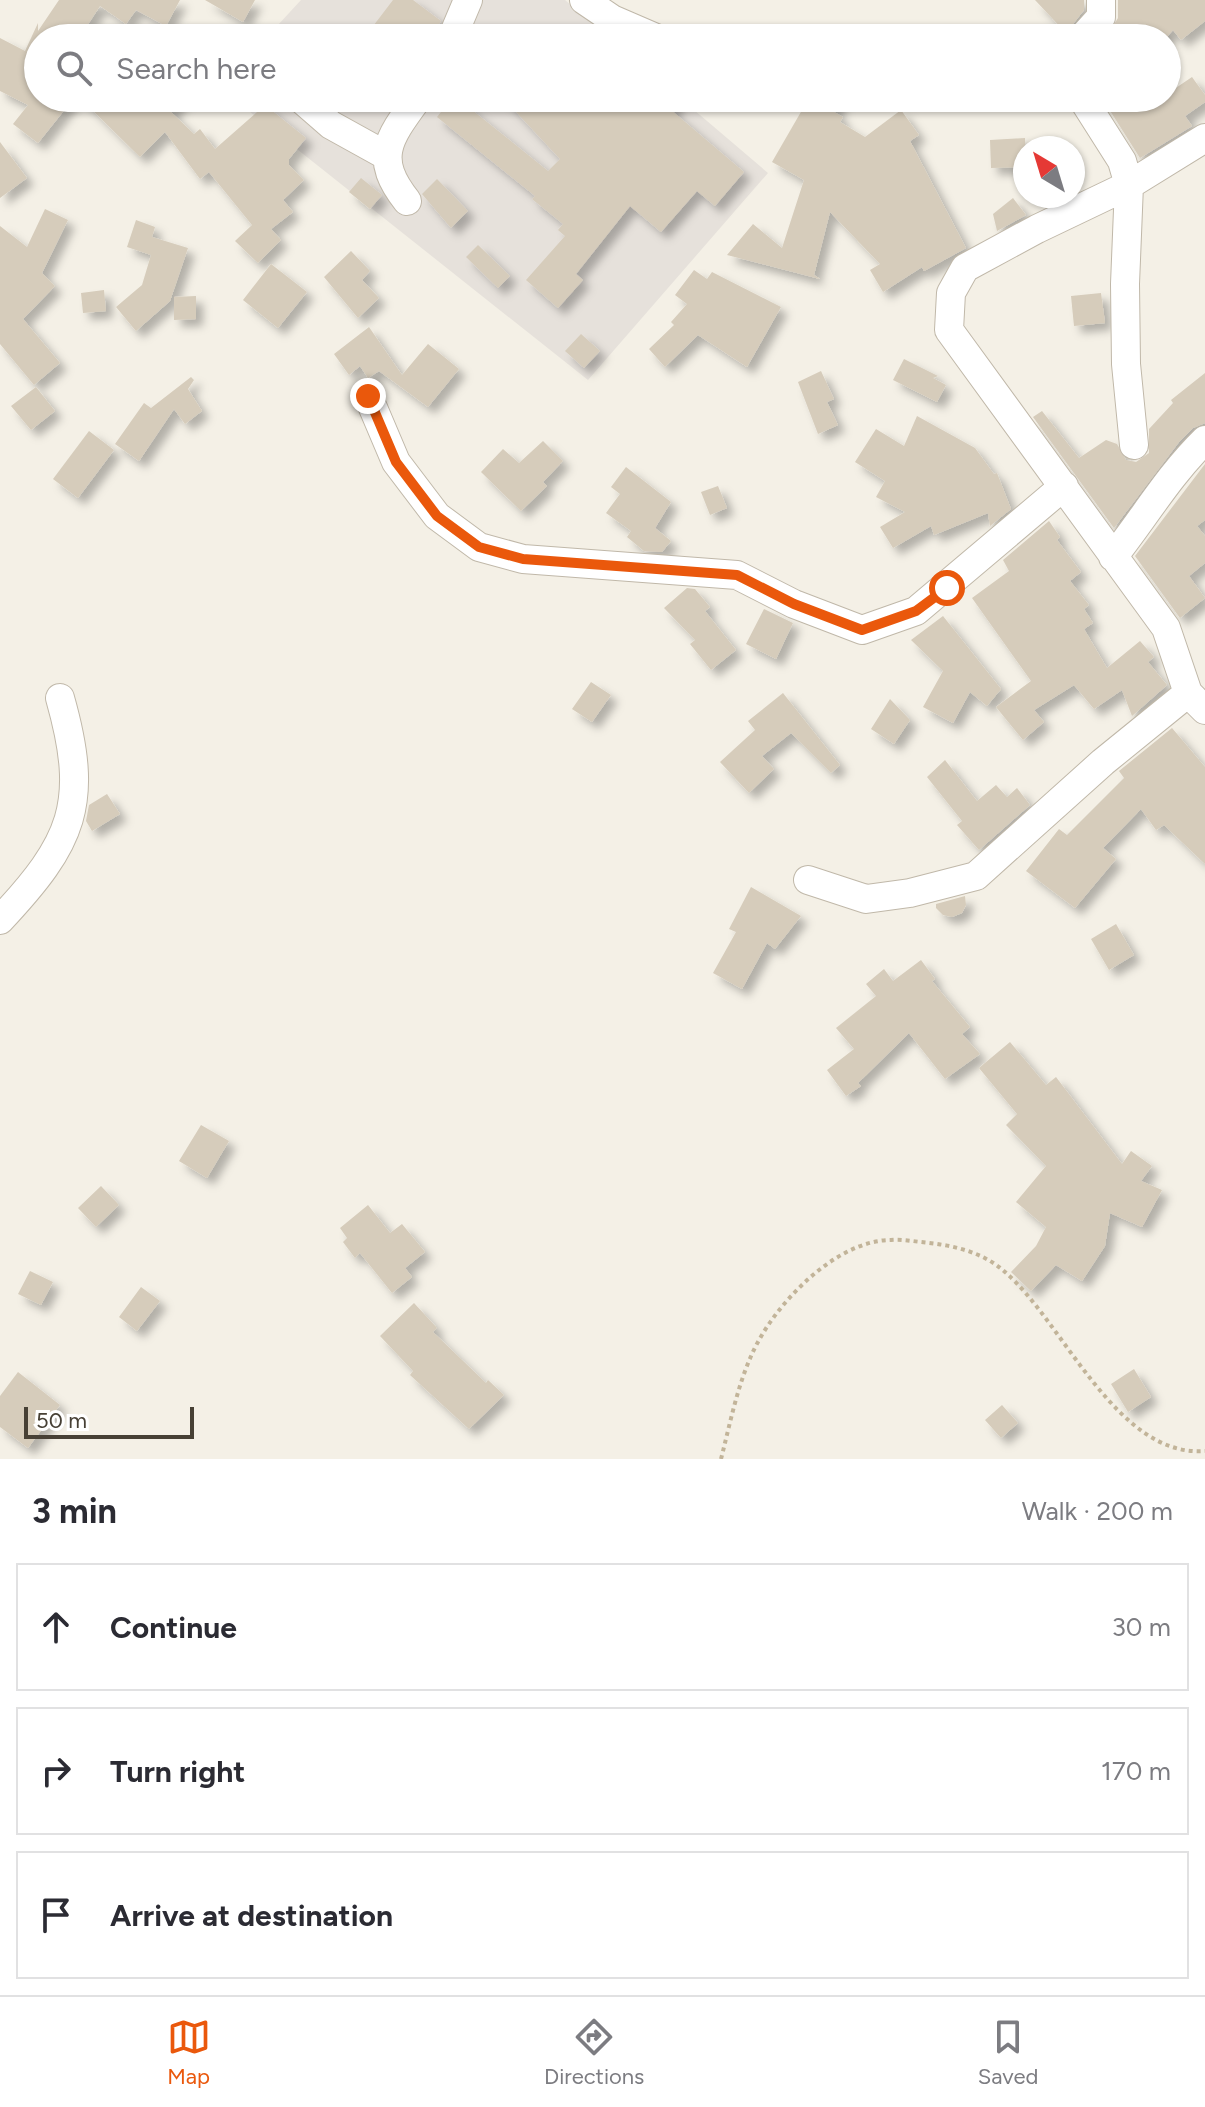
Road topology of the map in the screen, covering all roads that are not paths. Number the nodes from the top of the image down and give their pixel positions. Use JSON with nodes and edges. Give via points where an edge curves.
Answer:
{"nodes":[{"id":1,"x":468,"y":0,"type":"edge"},
{"id":2,"x":584,"y":0,"type":"edge"},
{"id":3,"x":1101,"y":0,"type":"edge"},
{"id":4,"x":458,"y":24,"type":"edge"},
{"id":5,"x":624,"y":24,"type":"edge"},
{"id":6,"x":1095,"y":24,"type":"edge"},
{"id":7,"x":316,"y":112,"type":"edge"},
{"id":8,"x":411,"y":112,"type":"edge"},
{"id":9,"x":1091,"y":112,"type":"edge"},
{"id":10,"x":1205,"y":138,"type":"edge"},
{"id":11,"x":387,"y":156,"type":"junction"},
{"id":12,"x":1129,"y":185,"type":"junction"},
{"id":13,"x":407,"y":201,"type":"dead end"},
{"id":14,"x":368,"y":396,"type":"dead end"},
{"id":15,"x":1205,"y":440,"type":"edge"},
{"id":16,"x":1134,"y":445,"type":"dead end"},
{"id":17,"x":1064,"y":486,"type":"junction"},
{"id":18,"x":1113,"y":557,"type":"junction"},
{"id":19,"x":60,"y":698,"type":"dead end"},
{"id":20,"x":1197,"y":702,"type":"edge"},
{"id":21,"x":808,"y":880,"type":"dead end"},
{"id":22,"x":0,"y":920,"type":"edge"}],
"edges":[{"from":1,"to":4,"type":"street"},
{"from":2,"to":5,"type":"street"},
{"from":3,"to":6,"type":"street","via":[[1101,17]]},
{"from":7,"to":11,"type":"street"},
{"from":8,"to":11,"type":"street"},
{"from":9,"to":12,"type":"street","via":[[1122,161]]},
{"from":10,"to":12,"type":"street"},
{"from":11,"to":13,"type":"street","via":[[389,177]]},
{"from":12,"to":16,"type":"street","via":[[1126,364]]},
{"from":12,"to":17,"type":"street","via":[[965,268],[951,293],[949,330]]},
{"from":14,"to":17,"type":"street","via":[[396,462],[437,516],[479,547],[523,559],[737,575],[862,630],[916,611]]},
{"from":15,"to":18,"type":"street","via":[[1176,469]]},
{"from":17,"to":18,"type":"street"},
{"from":18,"to":20,"type":"street","via":[[1166,628]]},
{"from":19,"to":22,"type":"street","via":[[68,724],[75,801],[67,832],[41,874]]},
{"from":20,"to":21,"type":"street","via":[[1103,762],[976,876],[866,899]]}]}
